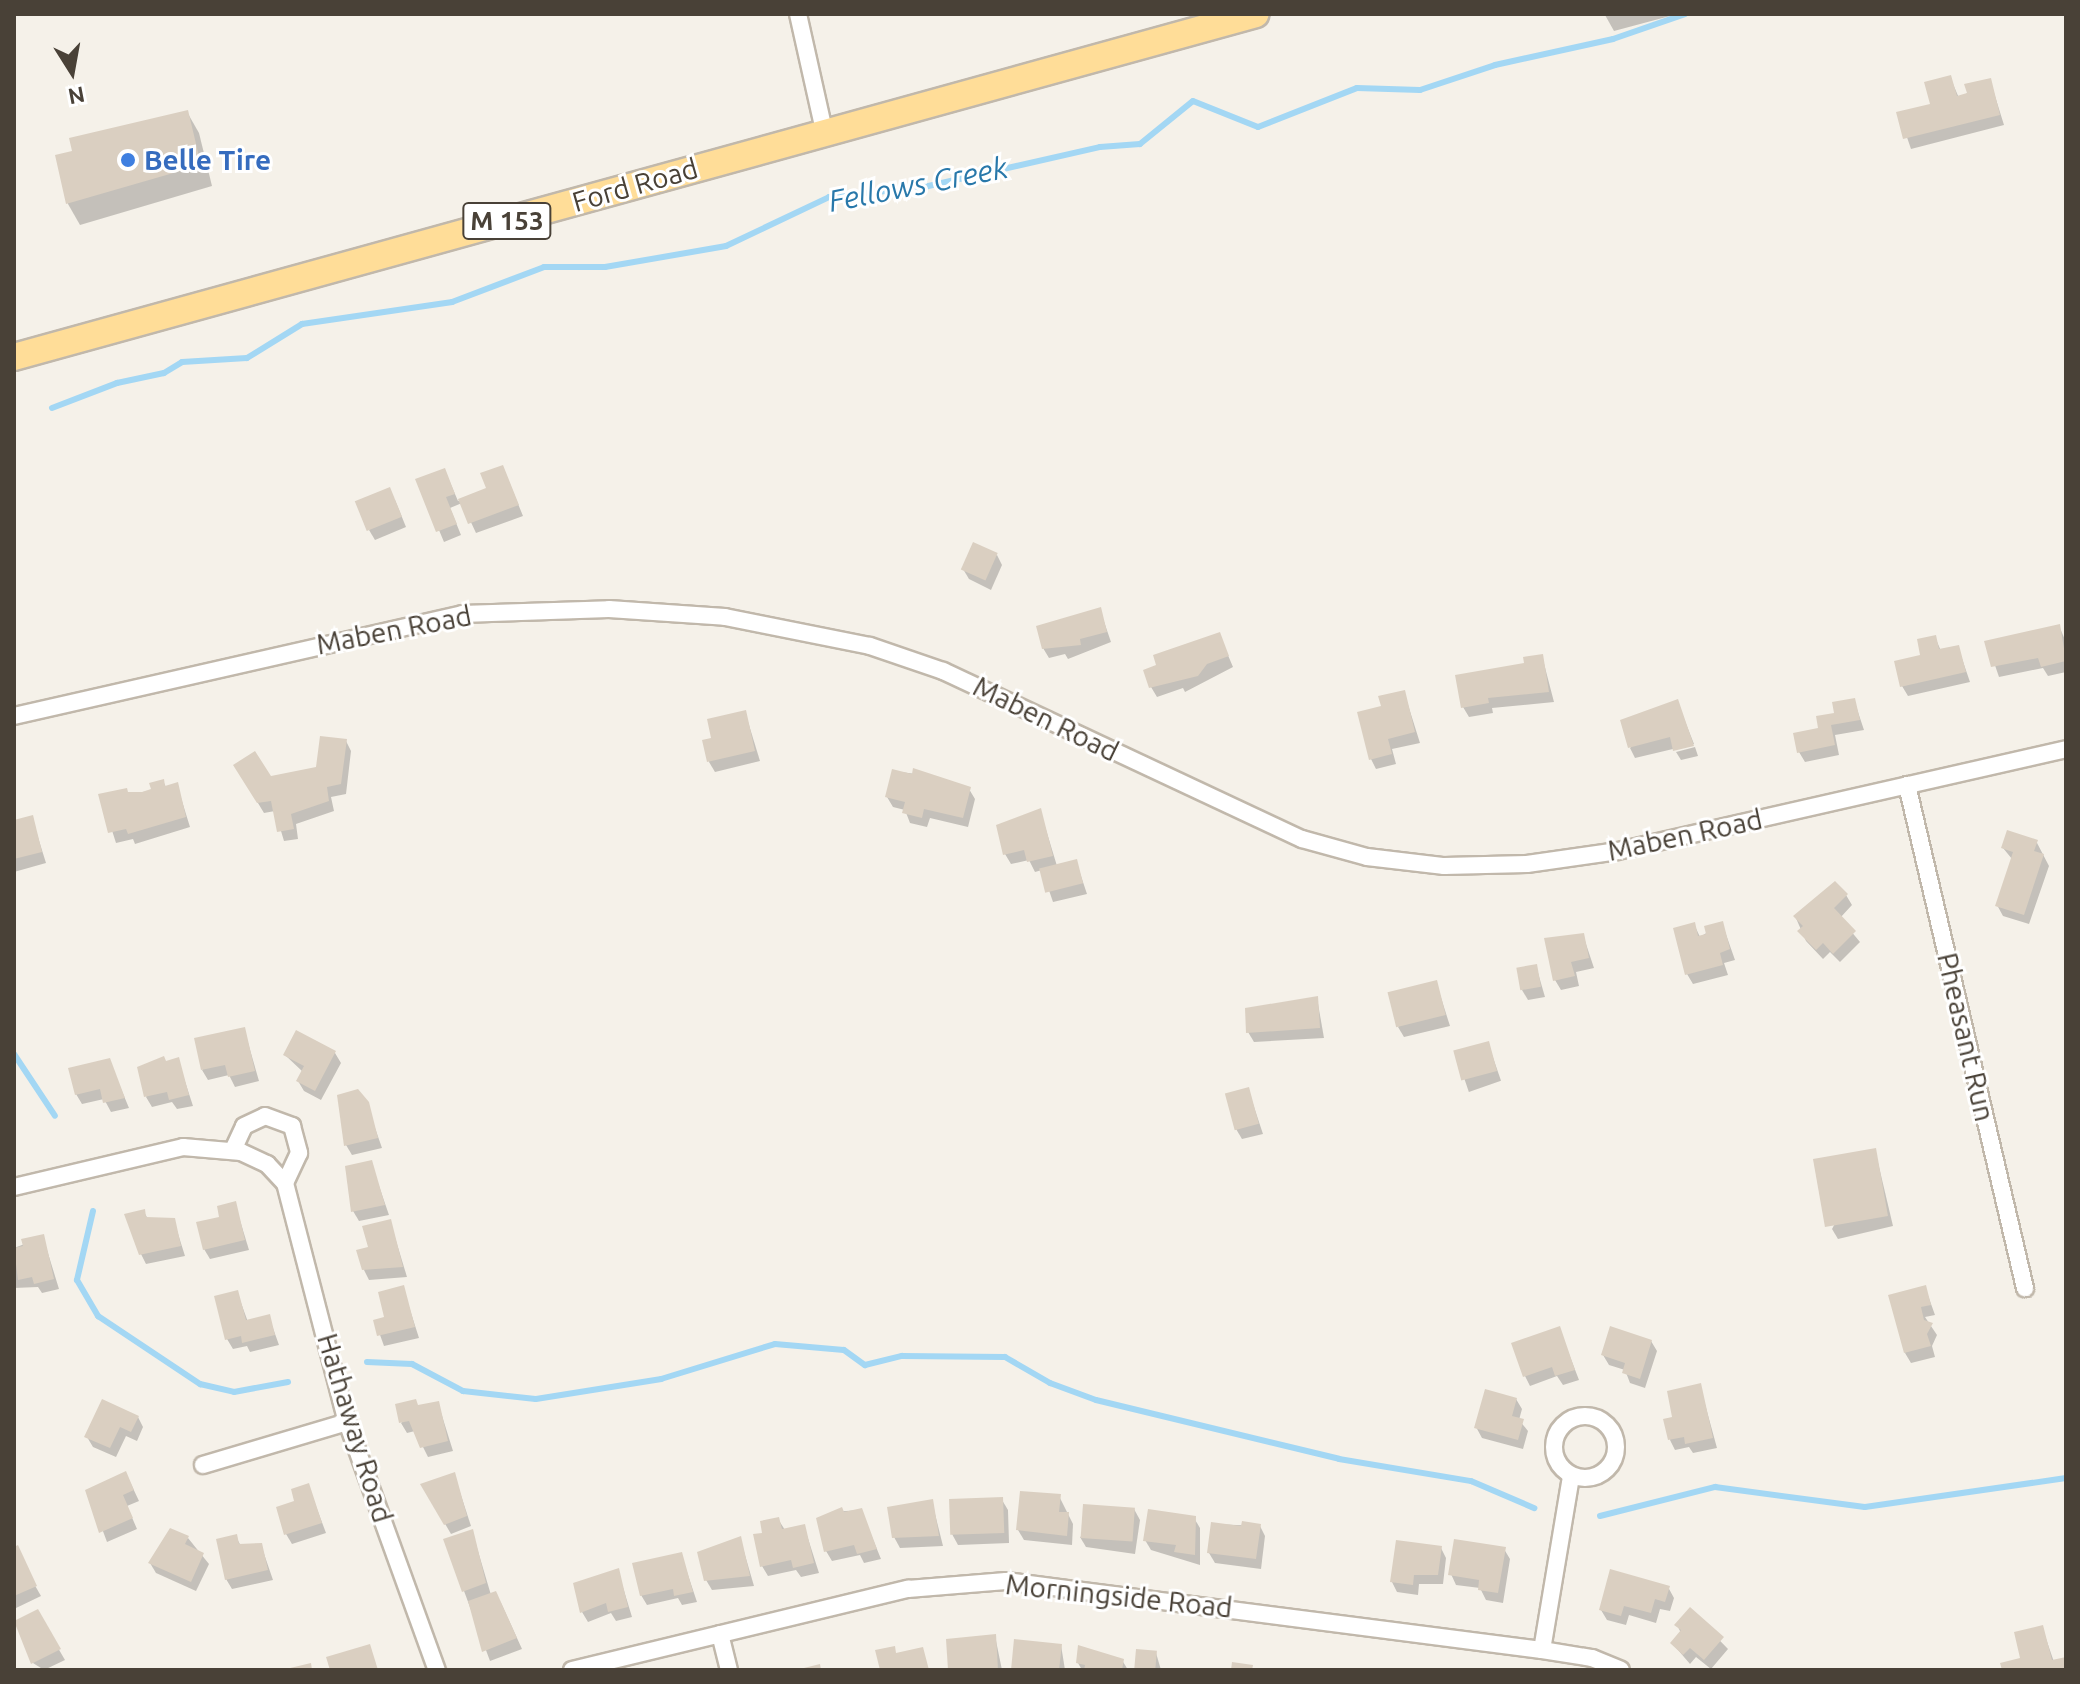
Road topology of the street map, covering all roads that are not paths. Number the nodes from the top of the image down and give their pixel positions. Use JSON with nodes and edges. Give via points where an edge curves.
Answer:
{"nodes":[{"id":1,"x":798,"y":14,"type":"edge"},
{"id":2,"x":1256,"y":14,"type":"edge"},
{"id":3,"x":824,"y":130,"type":"junction"},
{"id":4,"x":14,"y":357,"type":"edge"},
{"id":5,"x":14,"y":716,"type":"edge"},
{"id":6,"x":2066,"y":749,"type":"edge"},
{"id":7,"x":1907,"y":785,"type":"junction"},
{"id":8,"x":233,"y":1150,"type":"junction"},
{"id":9,"x":285,"y":1183,"type":"junction"},
{"id":10,"x":14,"y":1187,"type":"edge"},
{"id":11,"x":2025,"y":1288,"type":"dead end"},
{"id":12,"x":347,"y":1422,"type":"junction"},
{"id":13,"x":203,"y":1465,"type":"dead end"},
{"id":14,"x":1571,"y":1476,"type":"dead end"},
{"id":15,"x":720,"y":1634,"type":"junction"},
{"id":16,"x":1542,"y":1650,"type":"junction"},
{"id":17,"x":437,"y":1670,"type":"edge"},
{"id":18,"x":572,"y":1670,"type":"edge"},
{"id":19,"x":729,"y":1670,"type":"edge"},
{"id":20,"x":1621,"y":1670,"type":"edge"}],
"edges":[{"from":1,"to":3,"type":"street"},
{"from":2,"to":3,"type":"main road","name":"Ford Road","number":"M 153"},
{"from":3,"to":4,"type":"main road","name":"Ford Road","number":"M 153"},
{"from":5,"to":7,"type":"street","name":"Maben Road","via":[[427,620],[523,608],[609,609],[725,617],[870,646],[1004,696],[1271,828],[1334,849],[1400,862],[1488,866],[1579,858]]},
{"from":6,"to":7,"type":"street","name":"Maben Road"},
{"from":7,"to":11,"type":"street","name":"Pheasant Run"},
{"from":8,"to":9,"type":"street","via":[[267,1164]]},
{"from":8,"to":9,"type":"street","via":[[244,1126],[265,1116],[292,1126],[299,1153]]},
{"from":8,"to":10,"type":"street","via":[[183,1147]]},
{"from":9,"to":12,"type":"street","name":"Hathaway Road"},
{"from":12,"to":13,"type":"street"},
{"from":12,"to":17,"type":"street","name":"Hathaway Road"},
{"from":14,"to":16,"type":"street"},
{"from":15,"to":16,"type":"street","name":"Morningside Road","via":[[908,1589],[1006,1581]]},
{"from":15,"to":18,"type":"street","name":"Morningside Road"},
{"from":15,"to":19,"type":"street"},
{"from":16,"to":20,"type":"street","name":"Morningside Road","via":[[1592,1658]]}]}
